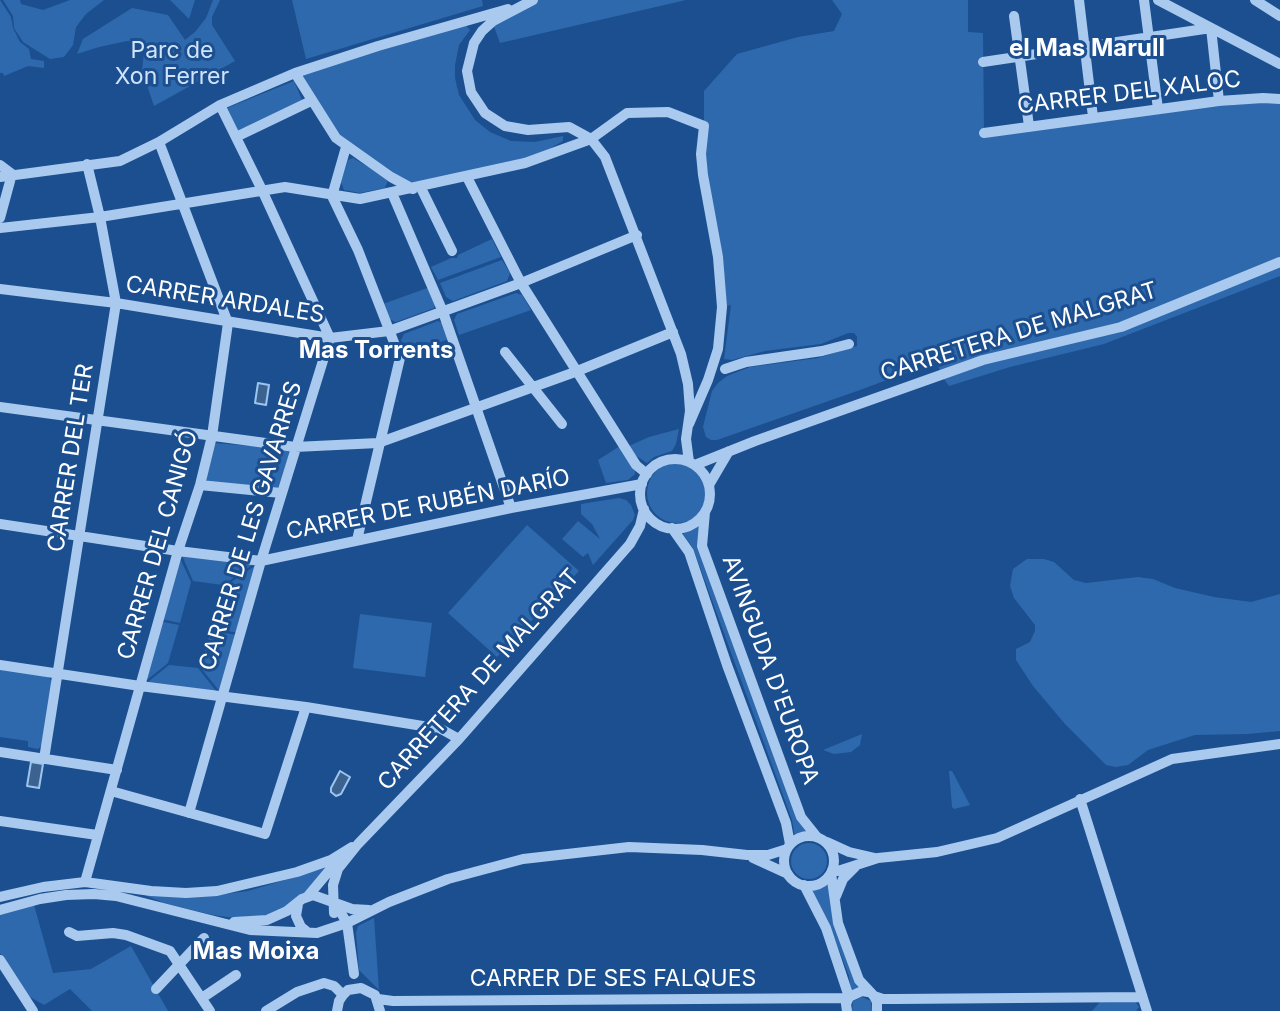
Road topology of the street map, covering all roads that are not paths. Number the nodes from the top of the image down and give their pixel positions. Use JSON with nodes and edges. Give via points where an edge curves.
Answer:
{"nodes":[{"id":1,"x":498,"y":0,"type":"edge"},
{"id":2,"x":533,"y":0,"type":"edge"},
{"id":3,"x":1079,"y":0,"type":"edge"},
{"id":4,"x":1144,"y":0,"type":"edge"},
{"id":5,"x":1158,"y":0,"type":"edge"},
{"id":6,"x":1255,"y":0,"type":"edge"},
{"id":7,"x":516,"y":8,"type":"junction"},
{"id":8,"x":492,"y":11,"type":"edge"},
{"id":9,"x":1014,"y":16,"type":"dead end"},
{"id":10,"x":1280,"y":16,"type":"edge"},
{"id":11,"x":1212,"y":28,"type":"junction"},
{"id":12,"x":1149,"y":37,"type":"junction"},
{"id":13,"x":1085,"y":46,"type":"junction"},
{"id":14,"x":1018,"y":57,"type":"junction"},
{"id":15,"x":983,"y":62,"type":"dead end"},
{"id":16,"x":1280,"y":64,"type":"edge"},
{"id":17,"x":295,"y":73,"type":"junction"},
{"id":18,"x":1280,"y":99,"type":"edge"},
{"id":19,"x":311,"y":101,"type":"junction"},
{"id":20,"x":1219,"y":101,"type":"junction"},
{"id":21,"x":220,"y":105,"type":"junction"},
{"id":22,"x":1158,"y":109,"type":"junction"},
{"id":23,"x":1093,"y":117,"type":"junction"},
{"id":24,"x":1029,"y":126,"type":"junction"},
{"id":25,"x":984,"y":133,"type":"dead end"},
{"id":26,"x":236,"y":137,"type":"junction"},
{"id":27,"x":591,"y":139,"type":"junction"},
{"id":28,"x":159,"y":142,"type":"junction"},
{"id":29,"x":346,"y":147,"type":"junction"},
{"id":30,"x":87,"y":164,"type":"junction"},
{"id":31,"x":0,"y":165,"type":"edge"},
{"id":32,"x":6,"y":176,"type":"edge"},
{"id":33,"x":467,"y":177,"type":"junction"},
{"id":34,"x":417,"y":188,"type":"junction"},
{"id":35,"x":262,"y":190,"type":"junction"},
{"id":36,"x":392,"y":193,"type":"junction"},
{"id":37,"x":332,"y":196,"type":"junction"},
{"id":38,"x":181,"y":202,"type":"junction"},
{"id":39,"x":100,"y":216,"type":"junction"},
{"id":40,"x":0,"y":218,"type":"edge"},
{"id":41,"x":0,"y":228,"type":"edge"},
{"id":42,"x":637,"y":235,"type":"junction"},
{"id":43,"x":452,"y":251,"type":"dead end"},
{"id":44,"x":1280,"y":262,"type":"edge"},
{"id":45,"x":521,"y":283,"type":"junction"},
{"id":46,"x":0,"y":289,"type":"edge"},
{"id":47,"x":116,"y":303,"type":"junction"},
{"id":48,"x":443,"y":312,"type":"junction"},
{"id":49,"x":228,"y":323,"type":"junction"},
{"id":50,"x":389,"y":331,"type":"junction"},
{"id":51,"x":673,"y":332,"type":"junction"},
{"id":52,"x":330,"y":338,"type":"junction"},
{"id":53,"x":849,"y":344,"type":"dead end"},
{"id":54,"x":505,"y":352,"type":"dead end"},
{"id":55,"x":714,"y":363,"type":"junction"},
{"id":56,"x":725,"y":369,"type":"junction"},
{"id":57,"x":575,"y":372,"type":"junction"},
{"id":58,"x":708,"y":380,"type":"junction"},
{"id":59,"x":534,"y":388,"type":"junction"},
{"id":60,"x":0,"y":407,"type":"edge"},
{"id":61,"x":476,"y":410,"type":"junction"},
{"id":62,"x":97,"y":420,"type":"junction"},
{"id":63,"x":562,"y":424,"type":"dead end"},
{"id":64,"x":689,"y":424,"type":"junction"},
{"id":65,"x":212,"y":436,"type":"junction"},
{"id":66,"x":686,"y":439,"type":"junction"},
{"id":67,"x":378,"y":443,"type":"junction"},
{"id":68,"x":295,"y":447,"type":"junction"},
{"id":69,"x":729,"y":451,"type":"junction"},
{"id":70,"x":671,"y":459,"type":"junction"},
{"id":71,"x":692,"y":463,"type":"junction"},
{"id":72,"x":644,"y":479,"type":"junction"},
{"id":73,"x":201,"y":485,"type":"junction"},
{"id":74,"x":709,"y":485,"type":"junction"},
{"id":75,"x":616,"y":490,"type":"junction"},
{"id":76,"x":281,"y":493,"type":"junction"},
{"id":77,"x":643,"y":505,"type":"junction"},
{"id":78,"x":511,"y":508,"type":"junction"},
{"id":79,"x":705,"y":512,"type":"junction"},
{"id":80,"x":0,"y":524,"type":"edge"},
{"id":81,"x":667,"y":527,"type":"junction"},
{"id":82,"x":80,"y":535,"type":"junction"},
{"id":83,"x":357,"y":540,"type":"junction"},
{"id":84,"x":630,"y":544,"type":"junction"},
{"id":85,"x":178,"y":551,"type":"junction"},
{"id":86,"x":261,"y":561,"type":"junction"},
{"id":87,"x":0,"y":666,"type":"edge"},
{"id":88,"x":58,"y":675,"type":"junction"},
{"id":89,"x":140,"y":686,"type":"junction"},
{"id":90,"x":222,"y":696,"type":"junction"},
{"id":91,"x":306,"y":707,"type":"junction"},
{"id":92,"x":459,"y":739,"type":"junction"},
{"id":93,"x":1280,"y":744,"type":"edge"},
{"id":94,"x":0,"y":752,"type":"edge"},
{"id":95,"x":44,"y":759,"type":"junction"},
{"id":96,"x":117,"y":770,"type":"junction"},
{"id":97,"x":111,"y":791,"type":"junction"},
{"id":98,"x":1080,"y":799,"type":"junction"},
{"id":99,"x":189,"y":813,"type":"junction"},
{"id":100,"x":0,"y":821,"type":"edge"},
{"id":101,"x":97,"y":835,"type":"junction"},
{"id":102,"x":821,"y":839,"type":"junction"},
{"id":103,"x":358,"y":844,"type":"junction"},
{"id":104,"x":788,"y":847,"type":"junction"},
{"id":105,"x":747,"y":855,"type":"junction"},
{"id":106,"x":878,"y":858,"type":"junction"},
{"id":107,"x":858,"y":864,"type":"junction"},
{"id":108,"x":832,"y":871,"type":"junction"},
{"id":109,"x":788,"y":874,"type":"junction"},
{"id":110,"x":85,"y":882,"type":"junction"},
{"id":111,"x":98,"y":885,"type":"junction"},
{"id":112,"x":804,"y":885,"type":"junction"},
{"id":113,"x":116,"y":896,"type":"junction"},
{"id":114,"x":308,"y":896,"type":"junction"},
{"id":115,"x":0,"y":897,"type":"edge"},
{"id":116,"x":329,"y":899,"type":"junction"},
{"id":117,"x":834,"y":902,"type":"junction"},
{"id":118,"x":298,"y":904,"type":"junction"},
{"id":119,"x":0,"y":910,"type":"edge"},
{"id":120,"x":374,"y":910,"type":"junction"},
{"id":121,"x":214,"y":922,"type":"junction"},
{"id":122,"x":343,"y":925,"type":"junction"},
{"id":123,"x":306,"y":931,"type":"junction"},
{"id":124,"x":323,"y":931,"type":"junction"},
{"id":125,"x":69,"y":932,"type":"dead end"},
{"id":126,"x":204,"y":938,"type":"dead end"},
{"id":127,"x":0,"y":960,"type":"edge"},
{"id":128,"x":180,"y":965,"type":"junction"},
{"id":129,"x":354,"y":974,"type":"junction"},
{"id":130,"x":236,"y":975,"type":"dead end"},
{"id":131,"x":844,"y":979,"type":"junction"},
{"id":132,"x":156,"y":989,"type":"dead end"},
{"id":133,"x":366,"y":989,"type":"junction"},
{"id":134,"x":345,"y":993,"type":"junction"},
{"id":135,"x":871,"y":994,"type":"junction"},
{"id":136,"x":1142,"y":997,"type":"junction"},
{"id":137,"x":202,"y":998,"type":"junction"},
{"id":138,"x":849,"y":998,"type":"junction"},
{"id":139,"x":378,"y":999,"type":"junction"},
{"id":140,"x":835,"y":999,"type":"junction"},
{"id":141,"x":33,"y":1011,"type":"edge"},
{"id":142,"x":210,"y":1011,"type":"edge"},
{"id":143,"x":266,"y":1011,"type":"edge"},
{"id":144,"x":337,"y":1011,"type":"edge"},
{"id":145,"x":380,"y":1011,"type":"edge"},
{"id":146,"x":846,"y":1011,"type":"edge"},
{"id":147,"x":877,"y":1011,"type":"edge"},
{"id":148,"x":1147,"y":1011,"type":"edge"}],
"edges":[{"from":1,"to":7,"type":"street"},
{"from":2,"to":7,"type":"street"},
{"from":3,"to":13,"type":"street"},
{"from":4,"to":12,"type":"street"},
{"from":5,"to":11,"type":"street"},
{"from":6,"to":10,"type":"street"},
{"from":7,"to":8,"type":"street"},
{"from":8,"to":17,"type":"street"},
{"from":8,"to":27,"type":"street","via":[[468,60],[468,81],[479,107],[505,126],[528,130],[569,127]]},
{"from":9,"to":14,"type":"street"},
{"from":11,"to":12,"type":"street"},
{"from":11,"to":16,"type":"street"},
{"from":11,"to":20,"type":"street"},
{"from":12,"to":13,"type":"street"},
{"from":12,"to":22,"type":"street"},
{"from":13,"to":14,"type":"street"},
{"from":13,"to":23,"type":"street"},
{"from":14,"to":15,"type":"street"},
{"from":14,"to":24,"type":"street"},
{"from":17,"to":19,"type":"street"},
{"from":17,"to":21,"type":"street"},
{"from":18,"to":20,"type":"street","name":"CARRER DEL XALOC"},
{"from":19,"to":26,"type":"street"},
{"from":19,"to":29,"type":"street"},
{"from":20,"to":22,"type":"street","name":"CARRER DEL XALOC"},
{"from":21,"to":26,"type":"street"},
{"from":21,"to":28,"type":"street"},
{"from":22,"to":23,"type":"street","name":"CARRER DEL XALOC"},
{"from":23,"to":24,"type":"street","name":"CARRER DEL XALOC"},
{"from":24,"to":25,"type":"street","name":"CARRER DEL XALOC"},
{"from":26,"to":35,"type":"street"},
{"from":27,"to":33,"type":"street","via":[[525,163]]},
{"from":27,"to":42,"type":"street","via":[[605,157]]},
{"from":27,"to":55,"type":"street","via":[[627,113],[668,112],[704,126],[703,175],[722,307]]},
{"from":28,"to":30,"type":"street","via":[[120,161]]},
{"from":28,"to":38,"type":"street","name":"CARRER DEL CANIGÓ"},
{"from":29,"to":34,"type":"street"},
{"from":29,"to":37,"type":"street"},
{"from":30,"to":32,"type":"street"},
{"from":30,"to":39,"type":"street","name":"CARRER DEL TER"},
{"from":31,"to":32,"type":"street"},
{"from":32,"to":40,"type":"street"},
{"from":33,"to":34,"type":"street"},
{"from":33,"to":45,"type":"street"},
{"from":34,"to":36,"type":"street"},
{"from":34,"to":43,"type":"street"},
{"from":35,"to":37,"type":"street","via":[[285,187]]},
{"from":35,"to":38,"type":"street"},
{"from":35,"to":52,"type":"street"},
{"from":36,"to":37,"type":"street","via":[[360,199]]},
{"from":36,"to":48,"type":"street"},
{"from":37,"to":50,"type":"street"},
{"from":38,"to":39,"type":"street"},
{"from":38,"to":49,"type":"street","name":"CARRER DEL CANIGÓ"},
{"from":39,"to":41,"type":"street"},
{"from":39,"to":47,"type":"street","name":"CARRER DEL TER"},
{"from":42,"to":45,"type":"street","name":"CARRER ARDALES"},
{"from":42,"to":51,"type":"street"},
{"from":44,"to":69,"type":"street","name":"CARRETERA DE MALGRAT","via":[[1121,327],[983,360]]},
{"from":45,"to":48,"type":"street","name":"CARRER ARDALES"},
{"from":45,"to":57,"type":"street"},
{"from":46,"to":47,"type":"street","name":"CARRER ARDALES"},
{"from":47,"to":49,"type":"street","name":"CARRER ARDALES"},
{"from":47,"to":62,"type":"street","name":"CARRER DEL TER"},
{"from":48,"to":50,"type":"street","name":"CARRER ARDALES"},
{"from":48,"to":61,"type":"street"},
{"from":49,"to":52,"type":"street","name":"CARRER ARDALES"},
{"from":49,"to":65,"type":"street","name":"CARRER DEL CANIGÓ"},
{"from":50,"to":52,"type":"street","name":"CARRER ARDALES"},
{"from":50,"to":67,"type":"street","via":[[400,358]]},
{"from":51,"to":57,"type":"street"},
{"from":51,"to":64,"type":"street","via":[[688,384]]},
{"from":52,"to":68,"type":"street","name":"CARRER DE LES GAVARRES"},
{"from":53,"to":56,"type":"street"},
{"from":54,"to":59,"type":"street"},
{"from":55,"to":56,"type":"street"},
{"from":55,"to":58,"type":"street"},
{"from":56,"to":58,"type":"street"},
{"from":57,"to":59,"type":"street"},
{"from":57,"to":72,"type":"street"},
{"from":58,"to":64,"type":"street"},
{"from":59,"to":61,"type":"street"},
{"from":59,"to":63,"type":"street"},
{"from":60,"to":62,"type":"street"},
{"from":61,"to":67,"type":"street"},
{"from":61,"to":78,"type":"street"},
{"from":62,"to":65,"type":"street"},
{"from":62,"to":82,"type":"street","name":"CARRER DEL TER"},
{"from":64,"to":66,"type":"street"},
{"from":65,"to":68,"type":"street"},
{"from":65,"to":73,"type":"street","name":"CARRER DEL CANIGÓ"},
{"from":66,"to":70,"type":"street"},
{"from":66,"to":71,"type":"street"},
{"from":67,"to":68,"type":"street"},
{"from":67,"to":83,"type":"street"},
{"from":68,"to":76,"type":"street","name":"CARRER DE LES GAVARRES"},
{"from":69,"to":71,"type":"street","name":"CARRETERA DE MALGRAT"},
{"from":69,"to":74,"type":"street"},
{"from":70,"to":71,"type":"street"},
{"from":70,"to":72,"type":"street","via":[[657,464]]},
{"from":71,"to":74,"type":"street"},
{"from":72,"to":75,"type":"street","name":"CARRER DE RUBÉN DARÍO"},
{"from":72,"to":77,"type":"street"},
{"from":73,"to":76,"type":"street"},
{"from":73,"to":85,"type":"street","name":"CARRER DEL CANIGÓ"},
{"from":74,"to":79,"type":"street"},
{"from":75,"to":77,"type":"street"},
{"from":75,"to":78,"type":"street","name":"CARRER DE RUBÉN DARÍO"},
{"from":76,"to":86,"type":"street","name":"CARRER DE LES GAVARRES"},
{"from":77,"to":81,"type":"street","via":[[652,519]]},
{"from":77,"to":84,"type":"street","name":"CARRETERA DE MALGRAT","via":[[640,526]]},
{"from":78,"to":83,"type":"street","name":"CARRER DE RUBÉN DARÍO"},
{"from":79,"to":81,"type":"street","via":[[688,526]]},
{"from":79,"to":102,"type":"street","name":"AVINGUDA D'EUROPA","via":[[702,546],[801,817]]},
{"from":80,"to":82,"type":"street","name":"CARRER DE RUBÉN DARÍO"},
{"from":81,"to":84,"type":"street","name":"CARRETERA DE MALGRAT","via":[[649,530]]},
{"from":81,"to":104,"type":"street","name":"AVINGUDA D'EUROPA","via":[[689,552],[786,823]]},
{"from":82,"to":85,"type":"street","name":"CARRER DE RUBÉN DARÍO"},
{"from":82,"to":88,"type":"street","name":"CARRER DEL TER"},
{"from":83,"to":86,"type":"street","name":"CARRER DE RUBÉN DARÍO"},
{"from":84,"to":92,"type":"street","name":"CARRETERA DE MALGRAT"},
{"from":85,"to":86,"type":"street","name":"CARRER DE RUBÉN DARÍO"},
{"from":85,"to":89,"type":"street","name":"CARRER DEL CANIGÓ"},
{"from":86,"to":90,"type":"street","name":"CARRER DE LES GAVARRES"},
{"from":87,"to":88,"type":"street"},
{"from":88,"to":89,"type":"street"},
{"from":88,"to":95,"type":"street","name":"CARRER DEL TER"},
{"from":89,"to":90,"type":"street"},
{"from":89,"to":96,"type":"street","name":"CARRER DEL CANIGÓ"},
{"from":90,"to":91,"type":"street"},
{"from":90,"to":99,"type":"street","name":"CARRER DE LES GAVARRES"},
{"from":91,"to":92,"type":"street","via":[[441,729]]},
{"from":91,"to":99,"type":"street","via":[[265,834]]},
{"from":92,"to":103,"type":"street","name":"CARRETERA DE MALGRAT"},
{"from":93,"to":98,"type":"street","via":[[1172,759]]},
{"from":94,"to":95,"type":"street"},
{"from":95,"to":96,"type":"street"},
{"from":96,"to":97,"type":"street","name":"CARRER DEL CANIGÓ"},
{"from":97,"to":99,"type":"street"},
{"from":97,"to":101,"type":"street","name":"CARRER DEL CANIGÓ"},
{"from":98,"to":106,"type":"street","via":[[997,838],[937,852]]},
{"from":98,"to":136,"type":"street"},
{"from":100,"to":101,"type":"street"},
{"from":101,"to":110,"type":"street","name":"CARRER DEL CANIGÓ"},
{"from":102,"to":104,"type":"street","via":[[797,840]]},
{"from":102,"to":106,"type":"street"},
{"from":102,"to":108,"type":"street","via":[[832,849]]},
{"from":103,"to":111,"type":"street","via":[[297,872],[217,891],[186,893]]},
{"from":103,"to":114,"type":"street","name":"CARRETERA DE MALGRAT","via":[[323,875]]},
{"from":103,"to":116,"type":"street","name":"CARRETERA DE MALGRAT","via":[[335,874]]},
{"from":104,"to":105,"type":"street","via":[[768,855]]},
{"from":104,"to":109,"type":"street"},
{"from":105,"to":109,"type":"street"},
{"from":105,"to":120,"type":"street","via":[[629,847],[523,859],[448,879]]},
{"from":106,"to":107,"type":"street"},
{"from":107,"to":108,"type":"street"},
{"from":107,"to":117,"type":"street","via":[[843,878]]},
{"from":108,"to":112,"type":"street","via":[[824,881]]},
{"from":108,"to":117,"type":"street"},
{"from":109,"to":112,"type":"street"},
{"from":110,"to":111,"type":"street"},
{"from":110,"to":115,"type":"street"},
{"from":111,"to":113,"type":"street"},
{"from":112,"to":131,"type":"street"},
{"from":113,"to":119,"type":"street","via":[[66,895]]},
{"from":113,"to":121,"type":"street"},
{"from":114,"to":116,"type":"street"},
{"from":114,"to":118,"type":"street"},
{"from":116,"to":120,"type":"street","via":[[352,909]]},
{"from":116,"to":122,"type":"street"},
{"from":116,"to":124,"type":"street","name":"CARRETERA DE MALGRAT","via":[[334,913]]},
{"from":117,"to":135,"type":"street","via":[[859,980]]},
{"from":118,"to":121,"type":"street","via":[[267,920]]},
{"from":118,"to":123,"type":"street","via":[[296,916]]},
{"from":120,"to":122,"type":"street"},
{"from":121,"to":123,"type":"street","via":[[250,930]]},
{"from":122,"to":124,"type":"street"},
{"from":122,"to":129,"type":"street"},
{"from":123,"to":124,"type":"street"},
{"from":125,"to":128,"type":"street","via":[[77,936],[113,933],[143,940],[170,951]]},
{"from":126,"to":128,"type":"street"},
{"from":127,"to":141,"type":"street"},
{"from":128,"to":132,"type":"street"},
{"from":128,"to":137,"type":"street"},
{"from":129,"to":133,"type":"street"},
{"from":129,"to":134,"type":"street"},
{"from":130,"to":137,"type":"street"},
{"from":131,"to":138,"type":"street"},
{"from":131,"to":140,"type":"street"},
{"from":133,"to":134,"type":"street"},
{"from":133,"to":139,"type":"street"},
{"from":134,"to":143,"type":"street","via":[[324,983],[297,992]]},
{"from":134,"to":144,"type":"street"},
{"from":135,"to":136,"type":"street","via":[[883,999]]},
{"from":135,"to":138,"type":"street","name":"CARRER DE SES FALQUES","via":[[855,992]]},
{"from":135,"to":147,"type":"street"},
{"from":136,"to":148,"type":"street"},
{"from":137,"to":142,"type":"street"},
{"from":138,"to":140,"type":"street","name":"CARRER DE SES FALQUES"},
{"from":138,"to":146,"type":"street"},
{"from":139,"to":140,"type":"street","name":"CARRER DE SES FALQUES"},
{"from":139,"to":145,"type":"street"}]}
